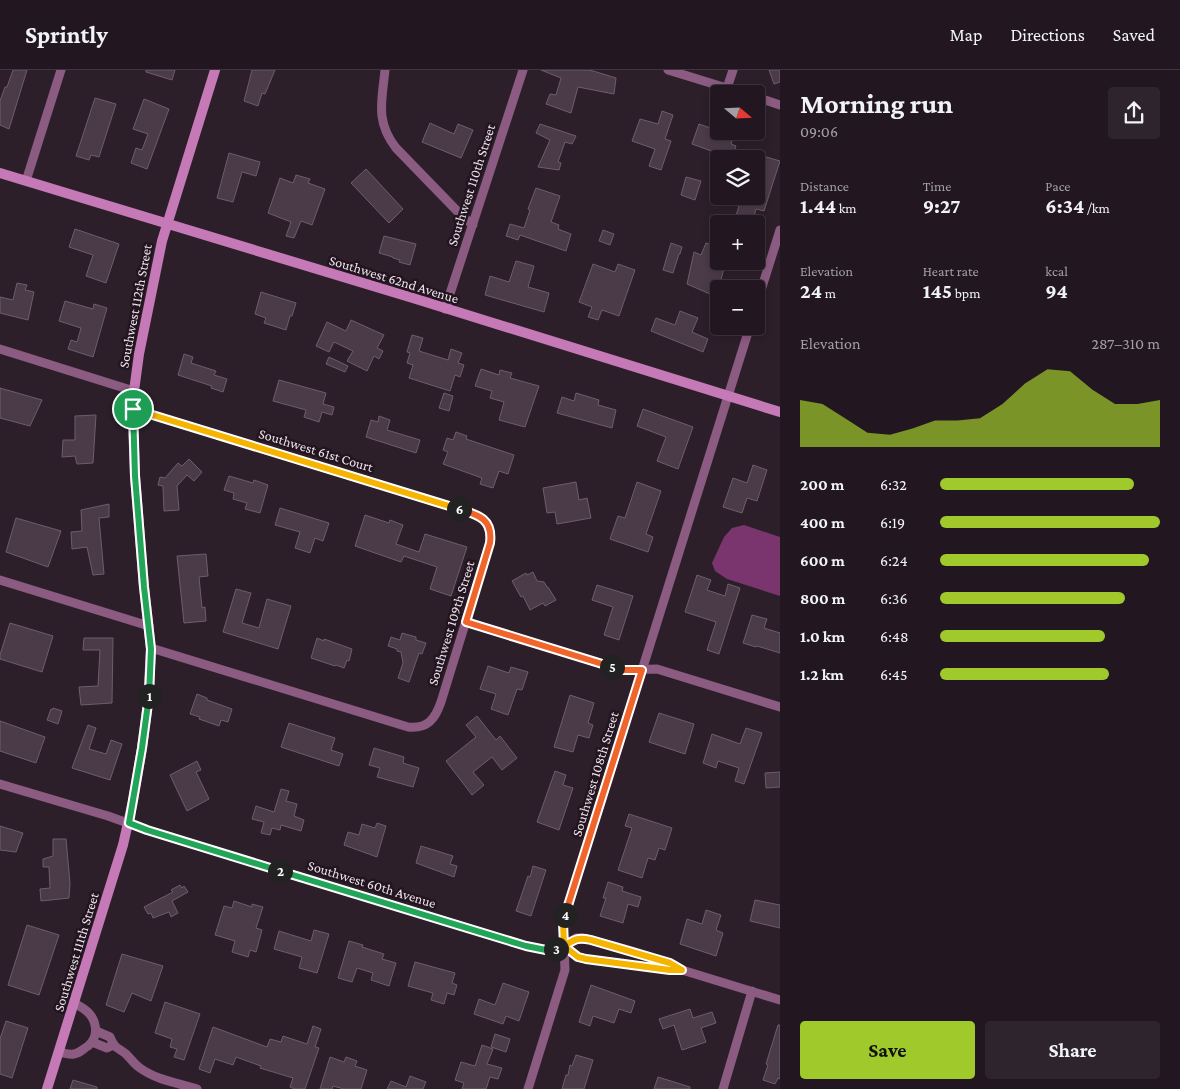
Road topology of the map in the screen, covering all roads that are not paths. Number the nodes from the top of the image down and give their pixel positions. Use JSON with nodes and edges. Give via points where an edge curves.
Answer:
{"nodes":[{"id":1,"x":61,"y":70,"type":"edge"},
{"id":2,"x":215,"y":70,"type":"edge"},
{"id":3,"x":385,"y":70,"type":"edge"},
{"id":4,"x":523,"y":70,"type":"edge"},
{"id":5,"x":668,"y":70,"type":"edge"},
{"id":6,"x":733,"y":70,"type":"edge"},
{"id":7,"x":717,"y":85,"type":"edge"},
{"id":8,"x":728,"y":85,"type":"edge"},
{"id":9,"x":765,"y":100,"type":"edge"},
{"id":10,"x":780,"y":105,"type":"edge"},
{"id":11,"x":0,"y":173,"type":"edge"},
{"id":12,"x":26,"y":181,"type":"junction"},
{"id":13,"x":167,"y":223,"type":"junction"},
{"id":14,"x":473,"y":225,"type":"junction"},
{"id":15,"x":780,"y":230,"type":"edge"},
{"id":16,"x":764,"y":280,"type":"edge"},
{"id":17,"x":445,"y":309,"type":"junction"},
{"id":18,"x":747,"y":335,"type":"edge"},
{"id":19,"x":0,"y":349,"type":"edge"},
{"id":20,"x":134,"y":391,"type":"junction"},
{"id":21,"x":728,"y":396,"type":"junction"},
{"id":22,"x":133,"y":409,"type":"junction"},
{"id":23,"x":780,"y":412,"type":"edge"},
{"id":24,"x":488,"y":524,"type":"joint"},
{"id":25,"x":0,"y":580,"type":"edge"},
{"id":26,"x":466,"y":622,"type":"junction"},
{"id":27,"x":149,"y":626,"type":"junction"},
{"id":28,"x":151,"y":648,"type":"junction"},
{"id":29,"x":642,"y":670,"type":"junction"},
{"id":30,"x":780,"y":707,"type":"edge"},
{"id":31,"x":0,"y":784,"type":"edge"},
{"id":32,"x":129,"y":823,"type":"junction"},
{"id":33,"x":564,"y":946,"type":"junction"},
{"id":34,"x":682,"y":970,"type":"junction"},
{"id":35,"x":752,"y":991,"type":"junction"},
{"id":36,"x":780,"y":1000,"type":"edge"},
{"id":37,"x":74,"y":1003,"type":"junction"},
{"id":38,"x":96,"y":1031,"type":"junction"},
{"id":39,"x":92,"y":1042,"type":"junction"},
{"id":40,"x":114,"y":1046,"type":"junction"},
{"id":41,"x":59,"y":1052,"type":"junction"},
{"id":42,"x":47,"y":1089,"type":"edge"},
{"id":43,"x":197,"y":1089,"type":"edge"},
{"id":44,"x":528,"y":1089,"type":"edge"},
{"id":45,"x":723,"y":1089,"type":"edge"}],
"edges":[{"from":1,"to":12,"type":"street"},
{"from":2,"to":13,"type":"main road","name":"Southwest 112th Street"},
{"from":3,"to":14,"type":"street","via":[[382,119],[388,138]]},
{"from":4,"to":14,"type":"street","name":"Southwest 110th Street"},
{"from":5,"to":7,"type":"street"},
{"from":6,"to":8,"type":"street"},
{"from":9,"to":10,"type":"street"},
{"from":11,"to":12,"type":"main road","name":"Southwest 62nd Avenue"},
{"from":12,"to":13,"type":"main road","name":"Southwest 62nd Avenue"},
{"from":13,"to":17,"type":"main road","name":"Southwest 62nd Avenue"},
{"from":13,"to":20,"type":"main road","name":"Southwest 112th Street"},
{"from":14,"to":17,"type":"street","name":"Southwest 110th Street"},
{"from":15,"to":16,"type":"street"},
{"from":17,"to":21,"type":"main road","name":"Southwest 62nd Avenue"},
{"from":18,"to":21,"type":"street","name":"Southwest 108th Street"},
{"from":19,"to":20,"type":"street"},
{"from":20,"to":22,"type":"main road","name":"Southwest 112th Street"},
{"from":21,"to":23,"type":"main road","name":"Southwest 62nd Avenue"},
{"from":21,"to":29,"type":"street","name":"Southwest 108th Street"},
{"from":22,"to":24,"type":"street","name":"Southwest 61st Court","via":[[475,514]]},
{"from":22,"to":27,"type":"main road","name":"Southwest 112th Street","via":[[135,476]]},
{"from":24,"to":26,"type":"street","name":"Southwest 109th Street","via":[[490,543]]},
{"from":25,"to":27,"type":"street"},
{"from":26,"to":28,"type":"street","name":"Southwest 109th Street","via":[[438,711],[434,718],[420,727],[408,727]]},
{"from":26,"to":29,"type":"street","via":[[622,670]]},
{"from":27,"to":28,"type":"main road","name":"Southwest 112th Street"},
{"from":28,"to":32,"type":"main road","name":"Southwest 112th Street","via":[[145,726]]},
{"from":29,"to":30,"type":"street","via":[[657,669]]},
{"from":29,"to":33,"type":"street","name":"Southwest 108th Street","via":[[563,922]]},
{"from":31,"to":32,"type":"street","name":"Southwest 60th Avenue"},
{"from":32,"to":33,"type":"street","name":"Southwest 60th Avenue","via":[[526,946],[551,951]]},
{"from":32,"to":37,"type":"main road","name":"Southwest 111th Street"},
{"from":33,"to":34,"type":"street","name":"Southwest 60th Avenue","via":[[586,959]]},
{"from":33,"to":34,"type":"street","name":"Southwest 60th Avenue","via":[[576,938],[583,938],[670,963]]},
{"from":33,"to":44,"type":"street","name":"Southwest 108th Street","via":[[565,970]]},
{"from":34,"to":35,"type":"street","name":"Southwest 60th Avenue"},
{"from":35,"to":36,"type":"street","name":"Southwest 60th Avenue"},
{"from":35,"to":45,"type":"street"},
{"from":37,"to":38,"type":"street","via":[[89,1013]]},
{"from":37,"to":41,"type":"main road","name":"Southwest 111th Street"},
{"from":38,"to":39,"type":"street"},
{"from":38,"to":40,"type":"street","via":[[110,1037]]},
{"from":39,"to":40,"type":"street","via":[[107,1048]]},
{"from":39,"to":41,"type":"street","via":[[80,1052]]},
{"from":40,"to":43,"type":"street","via":[[147,1073]]},
{"from":41,"to":42,"type":"main road","name":"Southwest 111th Street"}]}
